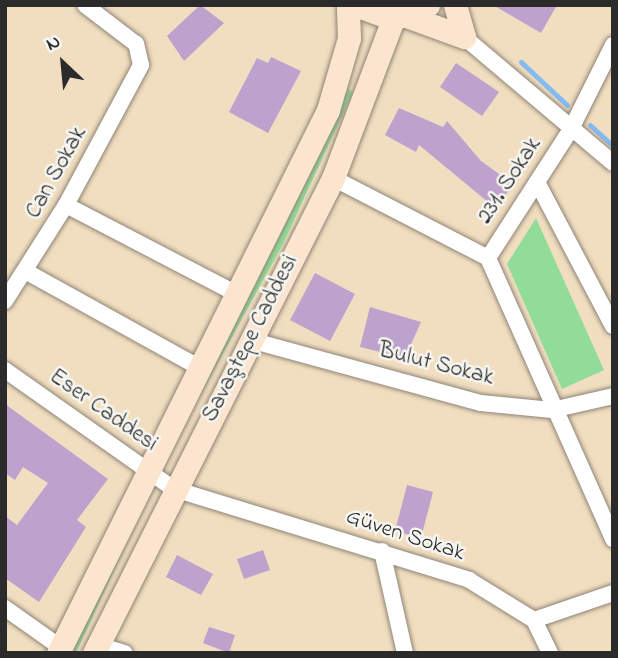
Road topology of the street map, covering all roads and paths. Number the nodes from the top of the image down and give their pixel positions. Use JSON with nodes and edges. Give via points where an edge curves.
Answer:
{"nodes":[{"id":1,"x":86,"y":5,"type":"edge"},
{"id":2,"x":348,"y":5,"type":"edge"},
{"id":3,"x":355,"y":5,"type":"edge"},
{"id":4,"x":455,"y":5,"type":"edge"},
{"id":5,"x":410,"y":14,"type":"edge"},
{"id":6,"x":464,"y":37,"type":"junction"},
{"id":7,"x":613,"y":45,"type":"edge"},
{"id":8,"x":571,"y":129,"type":"junction"},
{"id":9,"x":613,"y":163,"type":"edge"},
{"id":10,"x":333,"y":178,"type":"junction"},
{"id":11,"x":537,"y":182,"type":"junction"},
{"id":12,"x":66,"y":205,"type":"junction"},
{"id":13,"x":488,"y":258,"type":"junction"},
{"id":14,"x":27,"y":272,"type":"junction"},
{"id":15,"x":237,"y":294,"type":"junction"},
{"id":16,"x":5,"y":301,"type":"edge"},
{"id":17,"x":613,"y":326,"type":"edge"},
{"id":18,"x":250,"y":340,"type":"junction"},
{"id":19,"x":200,"y":368,"type":"junction"},
{"id":20,"x":5,"y":370,"type":"edge"},
{"id":21,"x":613,"y":396,"type":"edge"},
{"id":22,"x":552,"y":410,"type":"junction"},
{"id":23,"x":147,"y":470,"type":"junction"},
{"id":24,"x":174,"y":489,"type":"junction"},
{"id":25,"x":613,"y":539,"type":"edge"},
{"id":26,"x":382,"y":551,"type":"junction"},
{"id":27,"x":613,"y":593,"type":"edge"},
{"id":28,"x":5,"y":608,"type":"edge"},
{"id":29,"x":534,"y":621,"type":"junction"},
{"id":30,"x":96,"y":649,"type":"edge"},
{"id":31,"x":59,"y":650,"type":"edge"},
{"id":32,"x":125,"y":653,"type":"edge"},
{"id":33,"x":405,"y":653,"type":"edge"},
{"id":34,"x":550,"y":653,"type":"edge"}],
"edges":[{"from":1,"to":12,"type":"street","name":"Can Sokak","via":[[136,44],[141,65]]},
{"from":2,"to":15,"type":"main road","name":"Savaştepe Caddesi","via":[[340,73],[328,110]]},
{"from":3,"to":5,"type":"main road"},
{"from":4,"to":6,"type":"main road"},
{"from":5,"to":6,"type":"main road"},
{"from":5,"to":10,"type":"main road","name":"Savaştepe Caddesi"},
{"from":6,"to":8,"type":"street"},
{"from":7,"to":8,"type":"street","name":"231. Sokak"},
{"from":8,"to":9,"type":"street"},
{"from":8,"to":11,"type":"street","name":"231. Sokak"},
{"from":10,"to":13,"type":"street"},
{"from":10,"to":18,"type":"main road","name":"Savaştepe Caddesi"},
{"from":11,"to":13,"type":"street","name":"231. Sokak"},
{"from":11,"to":17,"type":"street"},
{"from":12,"to":14,"type":"street","name":"Can Sokak"},
{"from":12,"to":15,"type":"street"},
{"from":13,"to":22,"type":"street"},
{"from":14,"to":16,"type":"street","name":"Can Sokak"},
{"from":14,"to":19,"type":"street"},
{"from":15,"to":19,"type":"main road","name":"Savaştepe Caddesi"},
{"from":18,"to":22,"type":"street","name":"Bulut Sokak","via":[[481,403]]},
{"from":18,"to":24,"type":"main road","name":"Savaştepe Caddesi"},
{"from":19,"to":23,"type":"main road","name":"Savaştepe Caddesi"},
{"from":20,"to":23,"type":"street","name":"Eser Caddesi"},
{"from":21,"to":22,"type":"street","name":"Bulut Sokak"},
{"from":22,"to":25,"type":"street"},
{"from":23,"to":24,"type":"street","name":"Eser Caddesi"},
{"from":23,"to":31,"type":"main road","name":"Savaştepe Caddesi"},
{"from":24,"to":26,"type":"street","name":"Güven Sokak"},
{"from":24,"to":30,"type":"main road","name":"Savaştepe Caddesi"},
{"from":26,"to":29,"type":"street","name":"Güven Sokak","via":[[469,580]]},
{"from":26,"to":33,"type":"street"},
{"from":27,"to":29,"type":"street"},
{"from":28,"to":31,"type":"street"},
{"from":29,"to":34,"type":"street"},
{"from":30,"to":32,"type":"street"}]}
